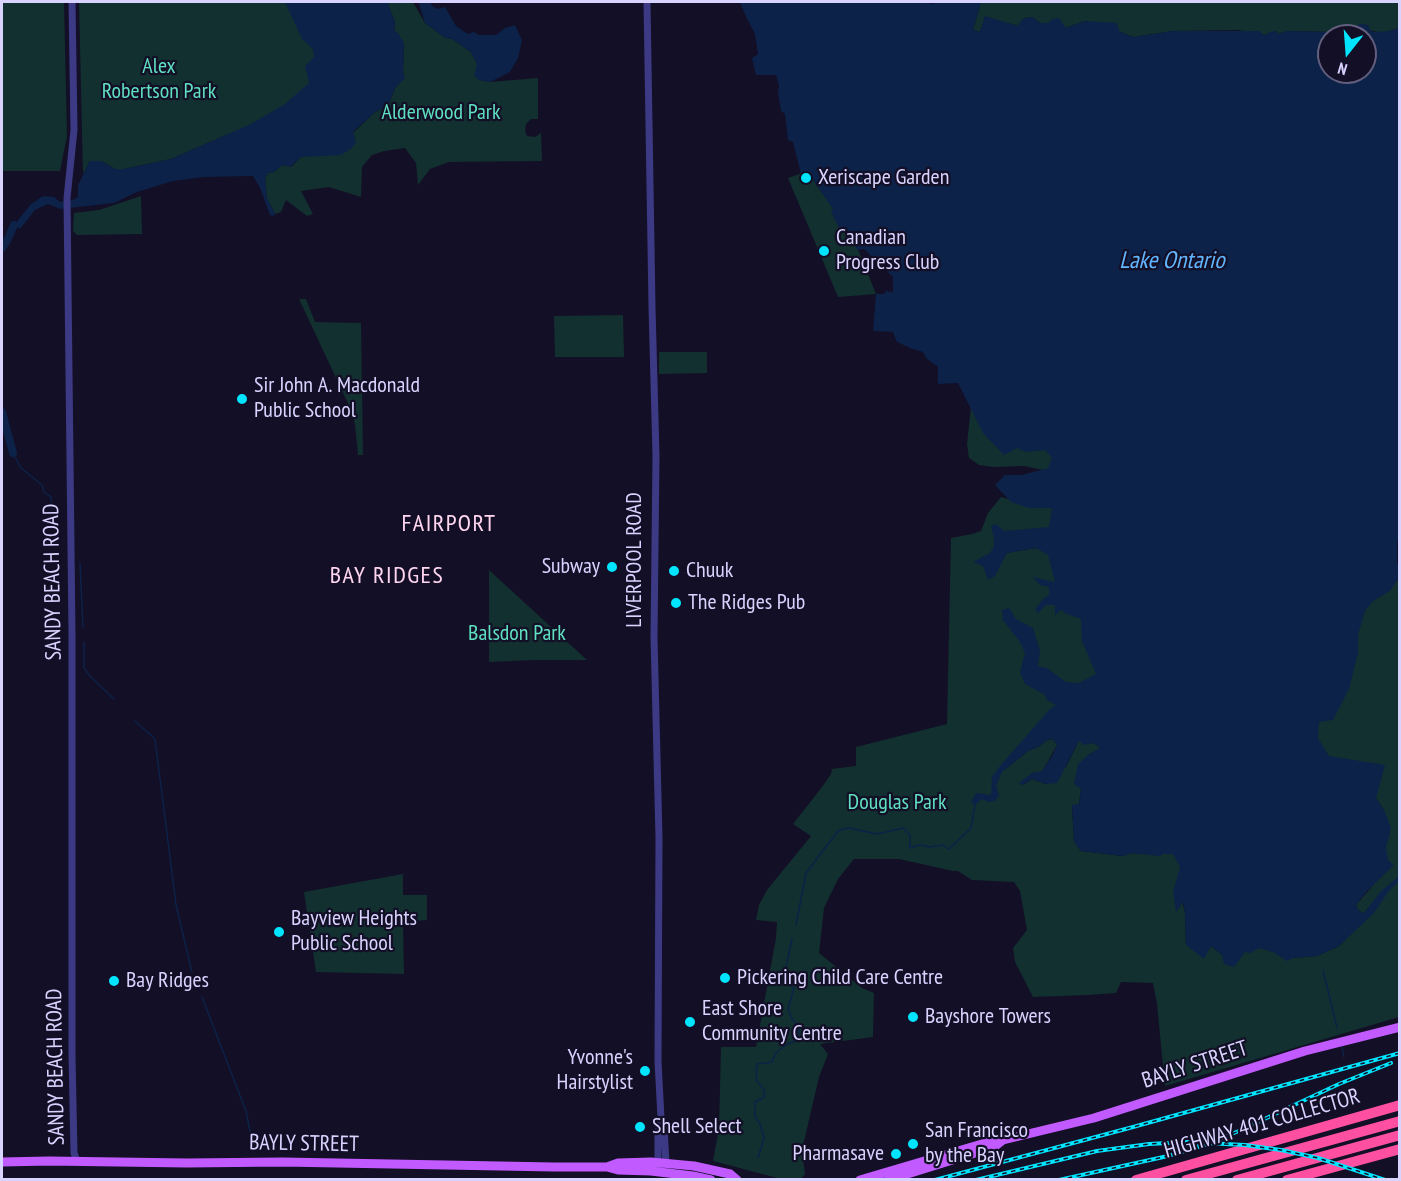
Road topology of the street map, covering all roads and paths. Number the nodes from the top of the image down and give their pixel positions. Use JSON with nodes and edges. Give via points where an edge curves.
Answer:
{"nodes":[{"id":1,"x":72,"y":2,"type":"edge"},
{"id":2,"x":647,"y":2,"type":"edge"},
{"id":3,"x":1400,"y":1027,"type":"edge"},
{"id":4,"x":1400,"y":1105,"type":"edge"},
{"id":5,"x":1400,"y":1121,"type":"edge"},
{"id":6,"x":1400,"y":1135,"type":"edge"},
{"id":7,"x":1003,"y":1140,"type":"junction"},
{"id":8,"x":1400,"y":1149,"type":"edge"},
{"id":9,"x":77,"y":1161,"type":"junction"},
{"id":10,"x":2,"y":1162,"type":"edge"},
{"id":11,"x":662,"y":1172,"type":"edge"},
{"id":12,"x":711,"y":1179,"type":"edge"},
{"id":13,"x":736,"y":1179,"type":"edge"},
{"id":14,"x":860,"y":1179,"type":"edge"},
{"id":15,"x":888,"y":1179,"type":"edge"},
{"id":16,"x":1136,"y":1179,"type":"edge"},
{"id":17,"x":1186,"y":1179,"type":"edge"},
{"id":18,"x":1237,"y":1179,"type":"edge"},
{"id":19,"x":1287,"y":1179,"type":"edge"}],
"edges":[{"from":1,"to":9,"type":"street","name":"SANDY BEACH ROAD","via":[[74,130],[67,211],[72,1055]]},
{"from":2,"to":11,"type":"street","name":"LIVERPOOL ROAD","via":[[656,456],[658,1134]]},
{"from":3,"to":7,"type":"main road","name":"BAYLY STREET","via":[[1305,1051],[1094,1118]]},
{"from":4,"to":16,"type":"highway","name":"HIGHWAY 401 COLLECTOR"},
{"from":5,"to":17,"type":"highway"},
{"from":6,"to":18,"type":"highway"},
{"from":7,"to":14,"type":"main road","name":"BAYLY STREET"},
{"from":7,"to":15,"type":"main road","name":"BAYLY STREET","via":[[994,1147]]},
{"from":8,"to":19,"type":"highway"},
{"from":9,"to":10,"type":"main road","name":"BAYLY STREET"},
{"from":9,"to":11,"type":"main road","name":"BAYLY STREET","via":[[607,1167],[618,1163]]},
{"from":11,"to":12,"type":"main road","name":"BAYLY STREET"},
{"from":11,"to":13,"type":"main road","name":"BAYLY STREET","via":[[694,1166],[730,1174]]}]}
